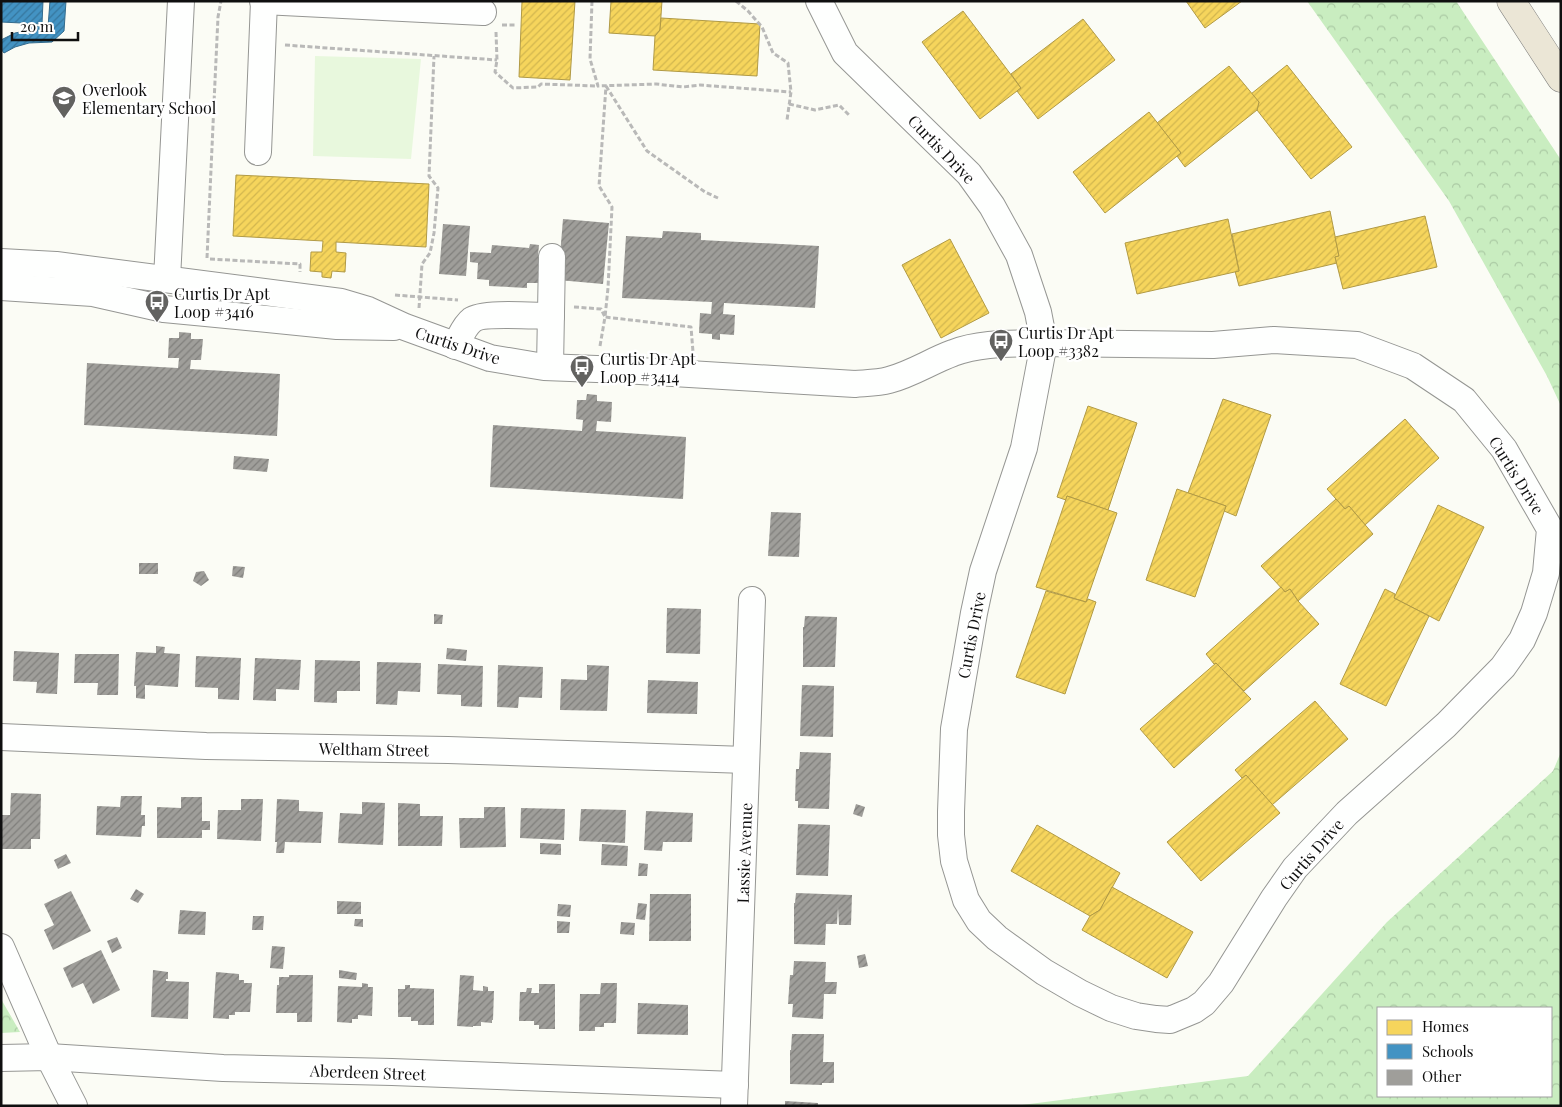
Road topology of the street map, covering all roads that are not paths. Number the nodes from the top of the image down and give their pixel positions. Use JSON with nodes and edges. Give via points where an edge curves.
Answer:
{"nodes":[{"id":1,"x":181,"y":1,"type":"edge"},
{"id":2,"x":263,"y":1,"type":"edge"},
{"id":3,"x":819,"y":1,"type":"edge"},
{"id":4,"x":1511,"y":1,"type":"edge"},
{"id":5,"x":490,"y":18,"type":"road end"},
{"id":6,"x":1561,"y":78,"type":"edge"},
{"id":7,"x":258,"y":152,"type":"dead end"},
{"id":8,"x":552,"y":257,"type":"dead end"},
{"id":9,"x":1,"y":262,"type":"edge"},
{"id":10,"x":166,"y":280,"type":"junction"},
{"id":11,"x":1,"y":287,"type":"edge"},
{"id":12,"x":551,"y":312,"type":"junction"},
{"id":13,"x":410,"y":329,"type":"junction"},
{"id":14,"x":1044,"y":343,"type":"junction"},
{"id":15,"x":455,"y":346,"type":"junction"},
{"id":16,"x":550,"y":367,"type":"junction"},
{"id":17,"x":752,"y":600,"type":"dead end"},
{"id":18,"x":1,"y":737,"type":"edge"},
{"id":19,"x":746,"y":760,"type":"junction"},
{"id":20,"x":1,"y":947,"type":"edge"},
{"id":21,"x":49,"y":1057,"type":"junction"},
{"id":22,"x":1,"y":1058,"type":"edge"},
{"id":23,"x":734,"y":1095,"type":"edge"},
{"id":24,"x":74,"y":1106,"type":"edge"}],
"edges":[{"from":1,"to":10,"type":"street"},
{"from":2,"to":5,"type":"street"},
{"from":2,"to":7,"type":"street"},
{"from":3,"to":14,"type":"street","name":"Curtis Drive","via":[[844,53],[969,174],[992,206],[1019,255],[1038,312]]},
{"from":4,"to":6,"type":"highway"},
{"from":8,"to":12,"type":"street"},
{"from":9,"to":10,"type":"street","name":"Curtis Drive","via":[[56,265]]},
{"from":10,"to":13,"type":"street","name":"Curtis Drive","via":[[341,302]]},
{"from":11,"to":13,"type":"street","name":"Curtis Drive","via":[[93,293],[164,309],[337,326]]},
{"from":12,"to":15,"type":"street","via":[[474,318],[466,325]]},
{"from":12,"to":16,"type":"street"},
{"from":13,"to":15,"type":"street","name":"Curtis Drive"},
{"from":14,"to":14,"type":"street","name":"Curtis Drive","via":[[1024,448],[983,571],[974,613],[954,730],[950,812],[954,861],[966,900],[979,921],[997,938],[1044,972],[1103,1004],[1136,1016],[1170,1020],[1204,1003],[1221,984],[1295,868],[1347,813],[1446,725],[1503,667],[1522,640],[1534,613],[1546,574],[1550,530],[1504,449],[1464,400],[1403,362],[1357,345],[1274,340],[1213,345]]},
{"from":14,"to":16,"type":"street","name":"Curtis Drive","via":[[970,348],[890,380],[855,384]]},
{"from":15,"to":16,"type":"street","name":"Curtis Drive","via":[[490,358]]},
{"from":17,"to":19,"type":"street","name":"Lassie Avenue"},
{"from":18,"to":19,"type":"street","name":"Weltham Street","via":[[206,746]]},
{"from":19,"to":23,"type":"street","name":"Lassie Avenue"},
{"from":20,"to":21,"type":"street"},
{"from":21,"to":22,"type":"street","name":"Aberdeen Street"},
{"from":21,"to":23,"type":"street","name":"Aberdeen Street","via":[[223,1068],[392,1072]]},
{"from":21,"to":24,"type":"street"}]}
